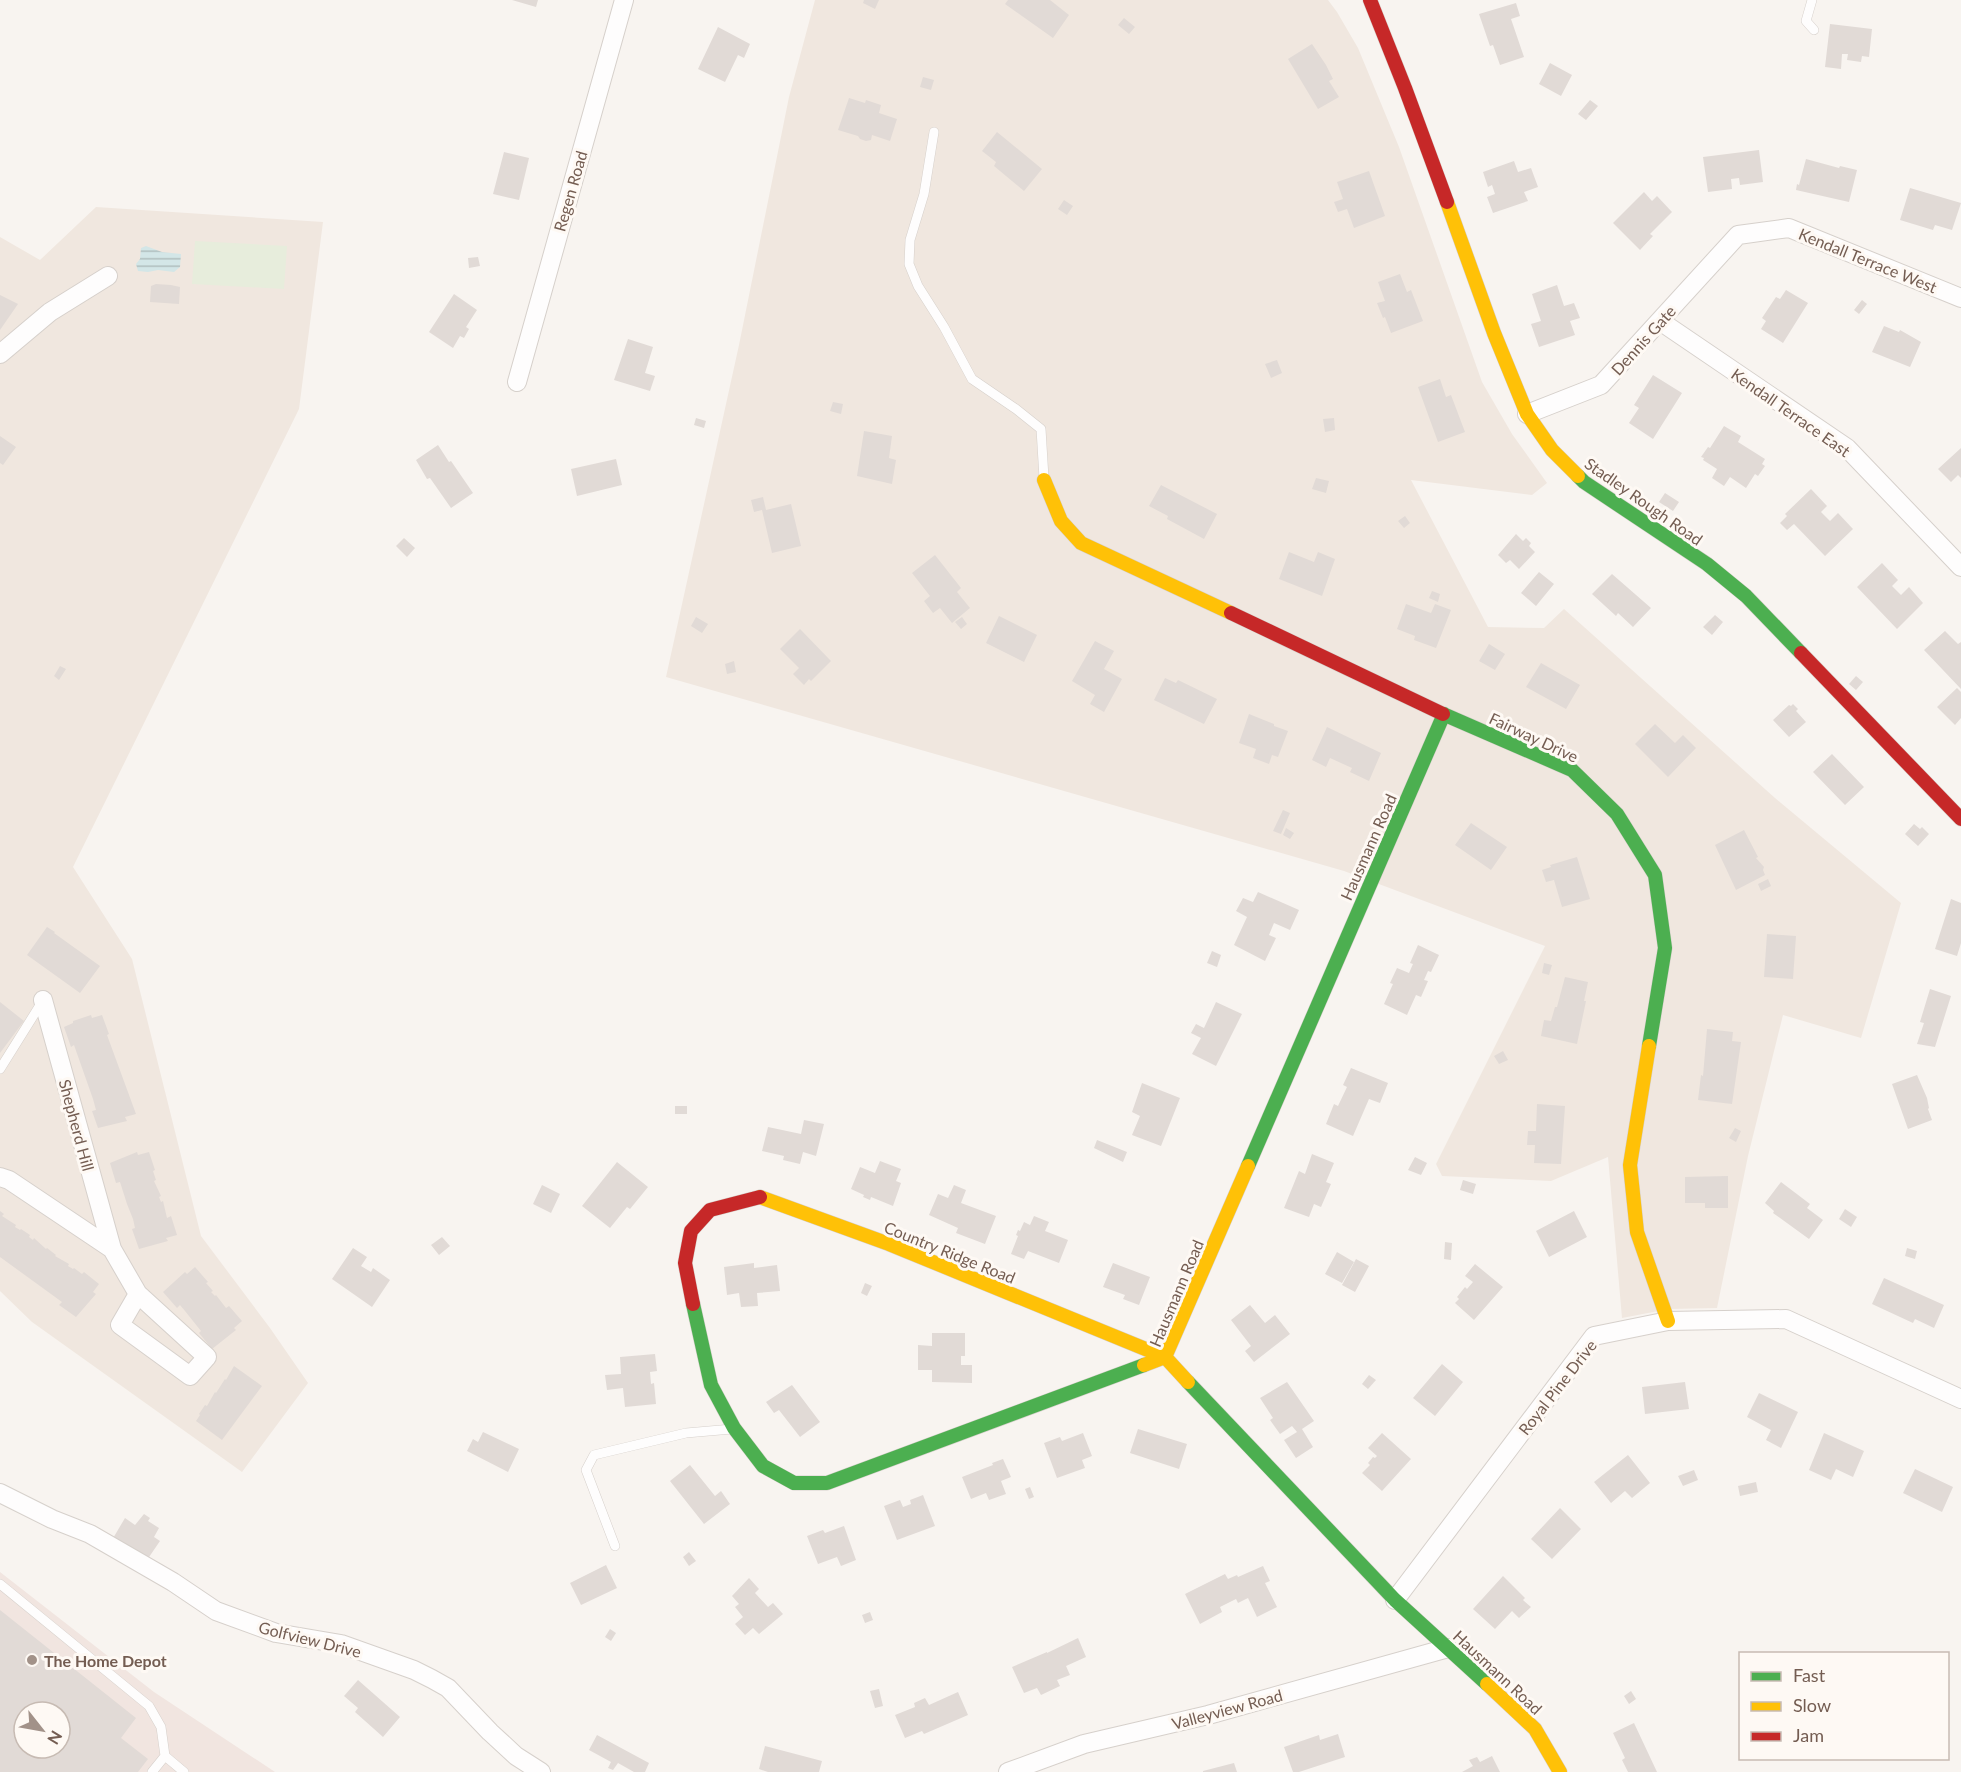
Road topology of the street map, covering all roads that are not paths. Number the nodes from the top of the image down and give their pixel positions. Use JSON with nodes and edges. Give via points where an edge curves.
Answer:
{"nodes":[{"id":1,"x":624,"y":0,"type":"edge"},
{"id":2,"x":1370,"y":0,"type":"edge"},
{"id":3,"x":1812,"y":0,"type":"edge"},
{"id":4,"x":1814,"y":30,"type":"dead end"},
{"id":5,"x":934,"y":132,"type":"dead end"},
{"id":6,"x":1738,"y":235,"type":"joint"},
{"id":7,"x":108,"y":276,"type":"dead end"},
{"id":8,"x":1961,"y":298,"type":"edge"},
{"id":9,"x":1660,"y":321,"type":"junction"},
{"id":10,"x":0,"y":354,"type":"edge"},
{"id":11,"x":517,"y":382,"type":"dead end"},
{"id":12,"x":1527,"y":414,"type":"junction"},
{"id":13,"x":1044,"y":480,"type":"joint"},
{"id":14,"x":1961,"y":567,"type":"edge"},
{"id":15,"x":1444,"y":714,"type":"junction"},
{"id":16,"x":1961,"y":819,"type":"edge"},
{"id":17,"x":43,"y":1000,"type":"joint"},
{"id":18,"x":0,"y":1069,"type":"edge"},
{"id":19,"x":0,"y":1177,"type":"edge"},
{"id":20,"x":112,"y":1249,"type":"junction"},
{"id":21,"x":138,"y":1294,"type":"junction"},
{"id":22,"x":1668,"y":1321,"type":"junction"},
{"id":23,"x":1165,"y":1357,"type":"junction"},
{"id":24,"x":1961,"y":1400,"type":"edge"},
{"id":25,"x":734,"y":1428,"type":"junction"},
{"id":26,"x":0,"y":1493,"type":"edge"},
{"id":27,"x":615,"y":1546,"type":"dead end"},
{"id":28,"x":0,"y":1584,"type":"edge"},
{"id":29,"x":1395,"y":1600,"type":"junction"},
{"id":30,"x":1448,"y":1648,"type":"junction"},
{"id":31,"x":165,"y":1756,"type":"junction"},
{"id":32,"x":152,"y":1772,"type":"edge"},
{"id":33,"x":184,"y":1772,"type":"edge"},
{"id":34,"x":541,"y":1772,"type":"edge"},
{"id":35,"x":1008,"y":1772,"type":"edge"},
{"id":36,"x":1560,"y":1772,"type":"edge"}],
"edges":[{"from":1,"to":11,"type":"street","name":"Regen Road"},
{"from":2,"to":12,"type":"street","name":"Stadley Rough Road"},
{"from":3,"to":4,"type":"lane","via":[[1806,21]]},
{"from":5,"to":13,"type":"lane","via":[[924,194],[910,240],[909,264],[972,380],[1041,429]]},
{"from":6,"to":8,"type":"street","name":"Kendall Terrace West","via":[[1789,228]]},
{"from":6,"to":9,"type":"street","name":"Dennis Gate"},
{"from":7,"to":10,"type":"street","via":[[50,312]]},
{"from":9,"to":12,"type":"street","name":"Dennis Gate","via":[[1601,385]]},
{"from":9,"to":14,"type":"street","name":"Kendall Terrace East","via":[[1847,448]]},
{"from":12,"to":16,"type":"street","name":"Stadley Rough Road","via":[[1552,450],[1584,482],[1707,564],[1746,596]]},
{"from":13,"to":15,"type":"street","name":"Fairway Drive","via":[[1061,521],[1081,543]]},
{"from":15,"to":22,"type":"street","name":"Fairway Drive","via":[[1572,770],[1617,814],[1655,875],[1665,948],[1629,1165],[1637,1232]]},
{"from":15,"to":23,"type":"street","name":"Hausmann Road"},
{"from":17,"to":18,"type":"lane"},
{"from":17,"to":20,"type":"street","name":"Shepherd Hill"},
{"from":19,"to":20,"type":"street","name":"Shepherd Hill"},
{"from":20,"to":21,"type":"street","name":"Shepherd Hill"},
{"from":21,"to":21,"type":"street","name":"Shepherd Hill","via":[[120,1325],[190,1376],[207,1357]]},
{"from":22,"to":24,"type":"street","name":"Royal Pine Drive","via":[[1786,1319]]},
{"from":22,"to":29,"type":"street","name":"Royal Pine Drive","via":[[1594,1336]]},
{"from":23,"to":25,"type":"street","name":"Country Ridge Road","via":[[827,1483],[794,1483],[763,1466]]},
{"from":23,"to":25,"type":"street","name":"Country Ridge Road","via":[[889,1244],[760,1197],[710,1210],[691,1232],[685,1263],[711,1385]]},
{"from":23,"to":29,"type":"street","name":"Hausmann Road"},
{"from":25,"to":27,"type":"lane","via":[[686,1433],[594,1455],[586,1470]]},
{"from":26,"to":34,"type":"street","name":"Golfview Drive","via":[[90,1534],[216,1611],[276,1633],[341,1644],[432,1679],[448,1688],[516,1756]]},
{"from":28,"to":31,"type":"lane","via":[[149,1706],[161,1727]]},
{"from":29,"to":30,"type":"street","name":"Hausmann Road"},
{"from":30,"to":35,"type":"street","name":"Valleyview Road","via":[[1208,1715],[1084,1744]]},
{"from":30,"to":36,"type":"street","name":"Hausmann Road","via":[[1535,1729]]},
{"from":31,"to":32,"type":"lane"},
{"from":31,"to":33,"type":"lane"}]}
